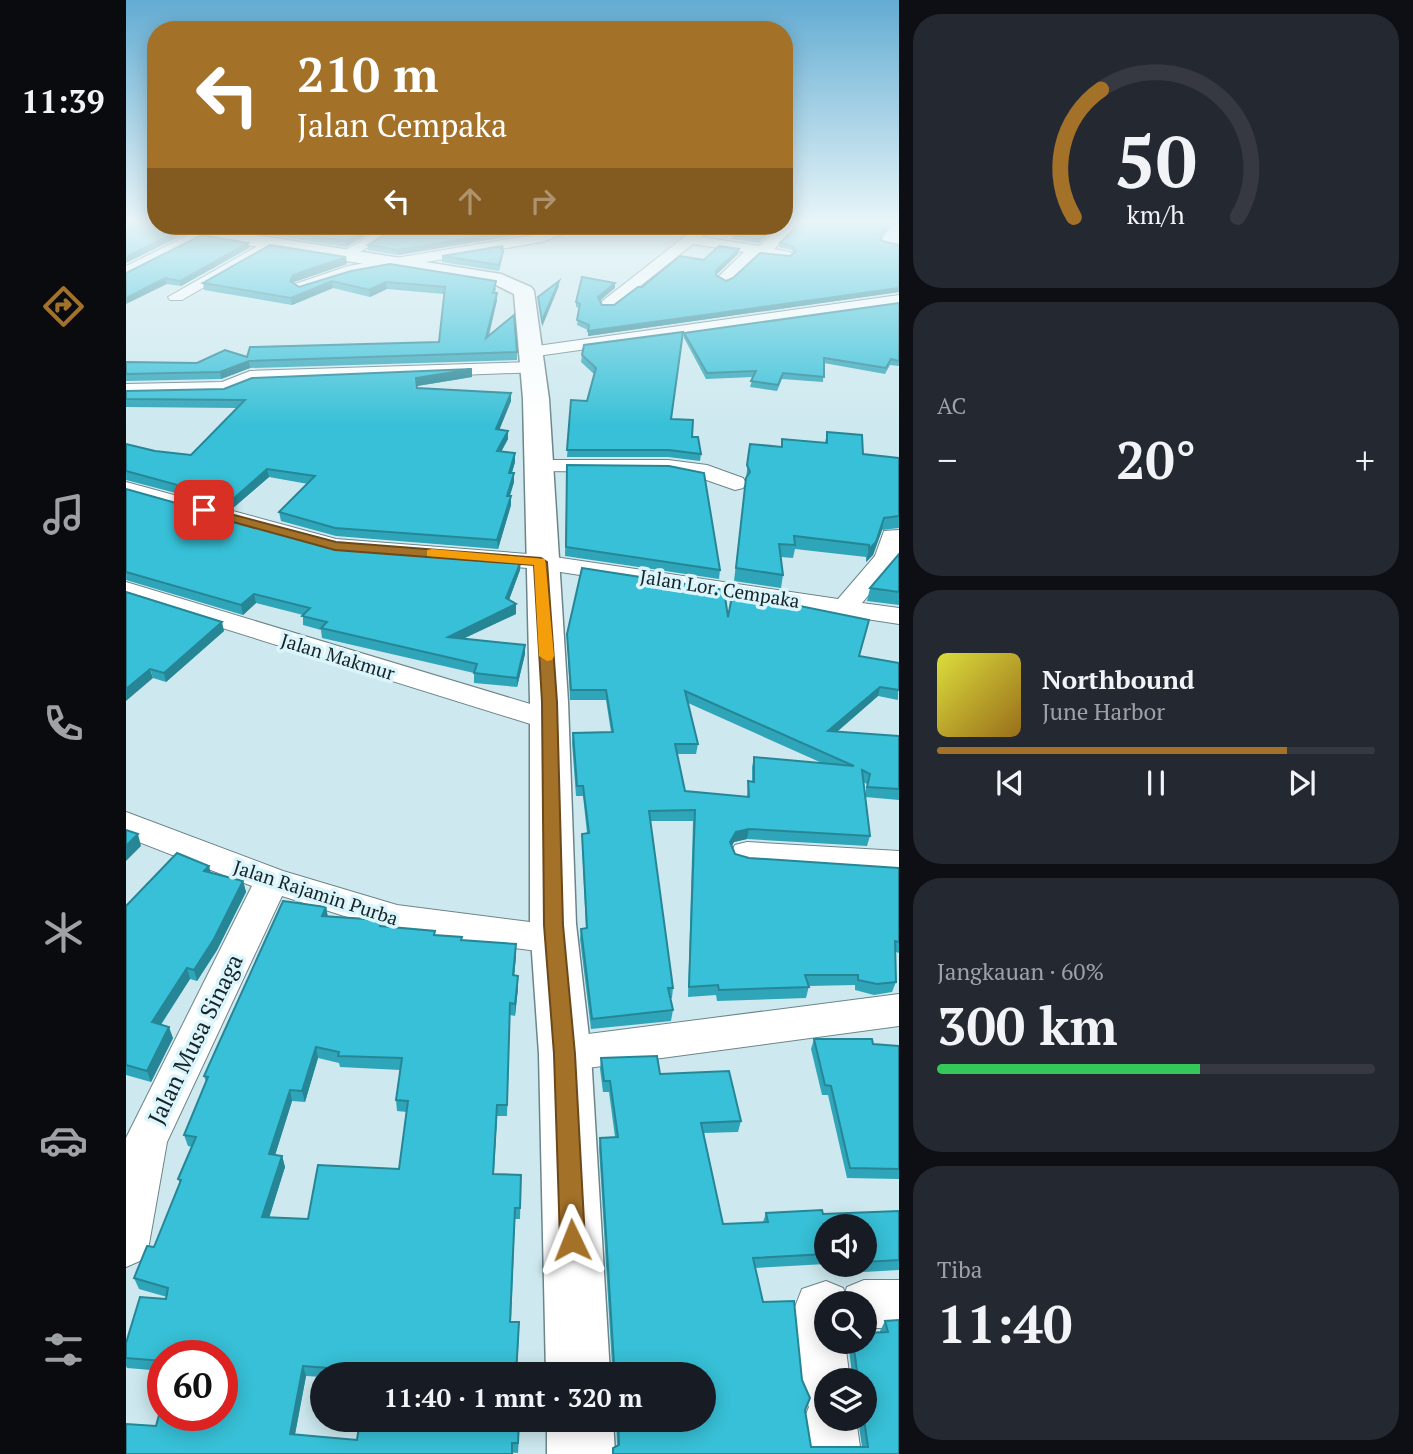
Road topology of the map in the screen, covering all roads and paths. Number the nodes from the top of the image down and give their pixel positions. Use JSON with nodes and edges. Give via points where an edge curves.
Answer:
{"nodes":[{"id":1,"x":187,"y":290,"type":"edge"},
{"id":2,"x":523,"y":290,"type":"edge"},
{"id":3,"x":624,"y":290,"type":"edge"},
{"id":4,"x":176,"y":297,"type":"dead end"},
{"id":5,"x":898,"y":300,"type":"edge"},
{"id":6,"x":607,"y":303,"type":"edge"},
{"id":7,"x":531,"y":360,"type":"junction"},
{"id":8,"x":126,"y":390,"type":"edge"},
{"id":9,"x":538,"y":466,"type":"junction"},
{"id":10,"x":735,"y":483,"type":"dead end"},
{"id":11,"x":126,"y":489,"type":"edge"},
{"id":12,"x":892,"y":536,"type":"dead end"},
{"id":13,"x":541,"y":562,"type":"junction"},
{"id":14,"x":126,"y":590,"type":"edge"},
{"id":15,"x":844,"y":608,"type":"junction"},
{"id":16,"x":898,"y":616,"type":"edge"},
{"id":17,"x":550,"y":720,"type":"junction"},
{"id":18,"x":126,"y":824,"type":"edge"},
{"id":19,"x":747,"y":854,"type":"edge"},
{"id":20,"x":898,"y":864,"type":"edge"},
{"id":21,"x":272,"y":880,"type":"junction"},
{"id":22,"x":554,"y":939,"type":"junction"},
{"id":23,"x":898,"y":1010,"type":"edge"},
{"id":24,"x":856,"y":1016,"type":"junction"},
{"id":25,"x":898,"y":1024,"type":"edge"},
{"id":26,"x":565,"y":1054,"type":"junction"},
{"id":27,"x":136,"y":1138,"type":"edge"},
{"id":28,"x":126,"y":1244,"type":"edge"},
{"id":29,"x":877,"y":1304,"type":"edge"},
{"id":30,"x":898,"y":1304,"type":"edge"},
{"id":31,"x":578,"y":1362,"type":"edge"},
{"id":32,"x":832,"y":1431,"type":"edge"},
{"id":33,"x":580,"y":1432,"type":"edge"},
{"id":34,"x":581,"y":1454,"type":"edge"},
{"id":35,"x":835,"y":1454,"type":"edge"}],
"edges":[{"from":1,"to":4,"type":"street"},
{"from":2,"to":7,"type":"main road"},
{"from":3,"to":6,"type":"street"},
{"from":5,"to":7,"type":"street"},
{"from":7,"to":8,"type":"street","via":[[250,377],[225,388]]},
{"from":7,"to":9,"type":"main road"},
{"from":9,"to":10,"type":"street","via":[[668,466],[699,470]]},
{"from":9,"to":13,"type":"main road"},
{"from":11,"to":13,"type":"street","name":"Jalan Lor. Cempaka","via":[[335,546]]},
{"from":12,"to":15,"type":"street","via":[[887,557]]},
{"from":13,"to":15,"type":"street","name":"Jalan Lor. Cempaka"},
{"from":13,"to":17,"type":"main road"},
{"from":14,"to":17,"type":"street","name":"Jalan Makmur"},
{"from":15,"to":16,"type":"street","name":"Jalan Lor. Cempaka"},
{"from":17,"to":22,"type":"main road"},
{"from":18,"to":21,"type":"street","name":"Jalan Rajamin Purba"},
{"from":19,"to":20,"type":"street"},
{"from":21,"to":22,"type":"street","name":"Jalan Rajamin Purba","via":[[397,919]]},
{"from":21,"to":27,"type":"street","name":"Jalan Musa Sinaga"},
{"from":22,"to":26,"type":"main road"},
{"from":23,"to":24,"type":"street"},
{"from":24,"to":25,"type":"street"},
{"from":24,"to":26,"type":"street"},
{"from":26,"to":31,"type":"main road"},
{"from":27,"to":28,"type":"street","name":"Jalan Musa Sinaga"},
{"from":29,"to":30,"type":"street"},
{"from":32,"to":35,"type":"street"},
{"from":33,"to":34,"type":"main road"}]}
